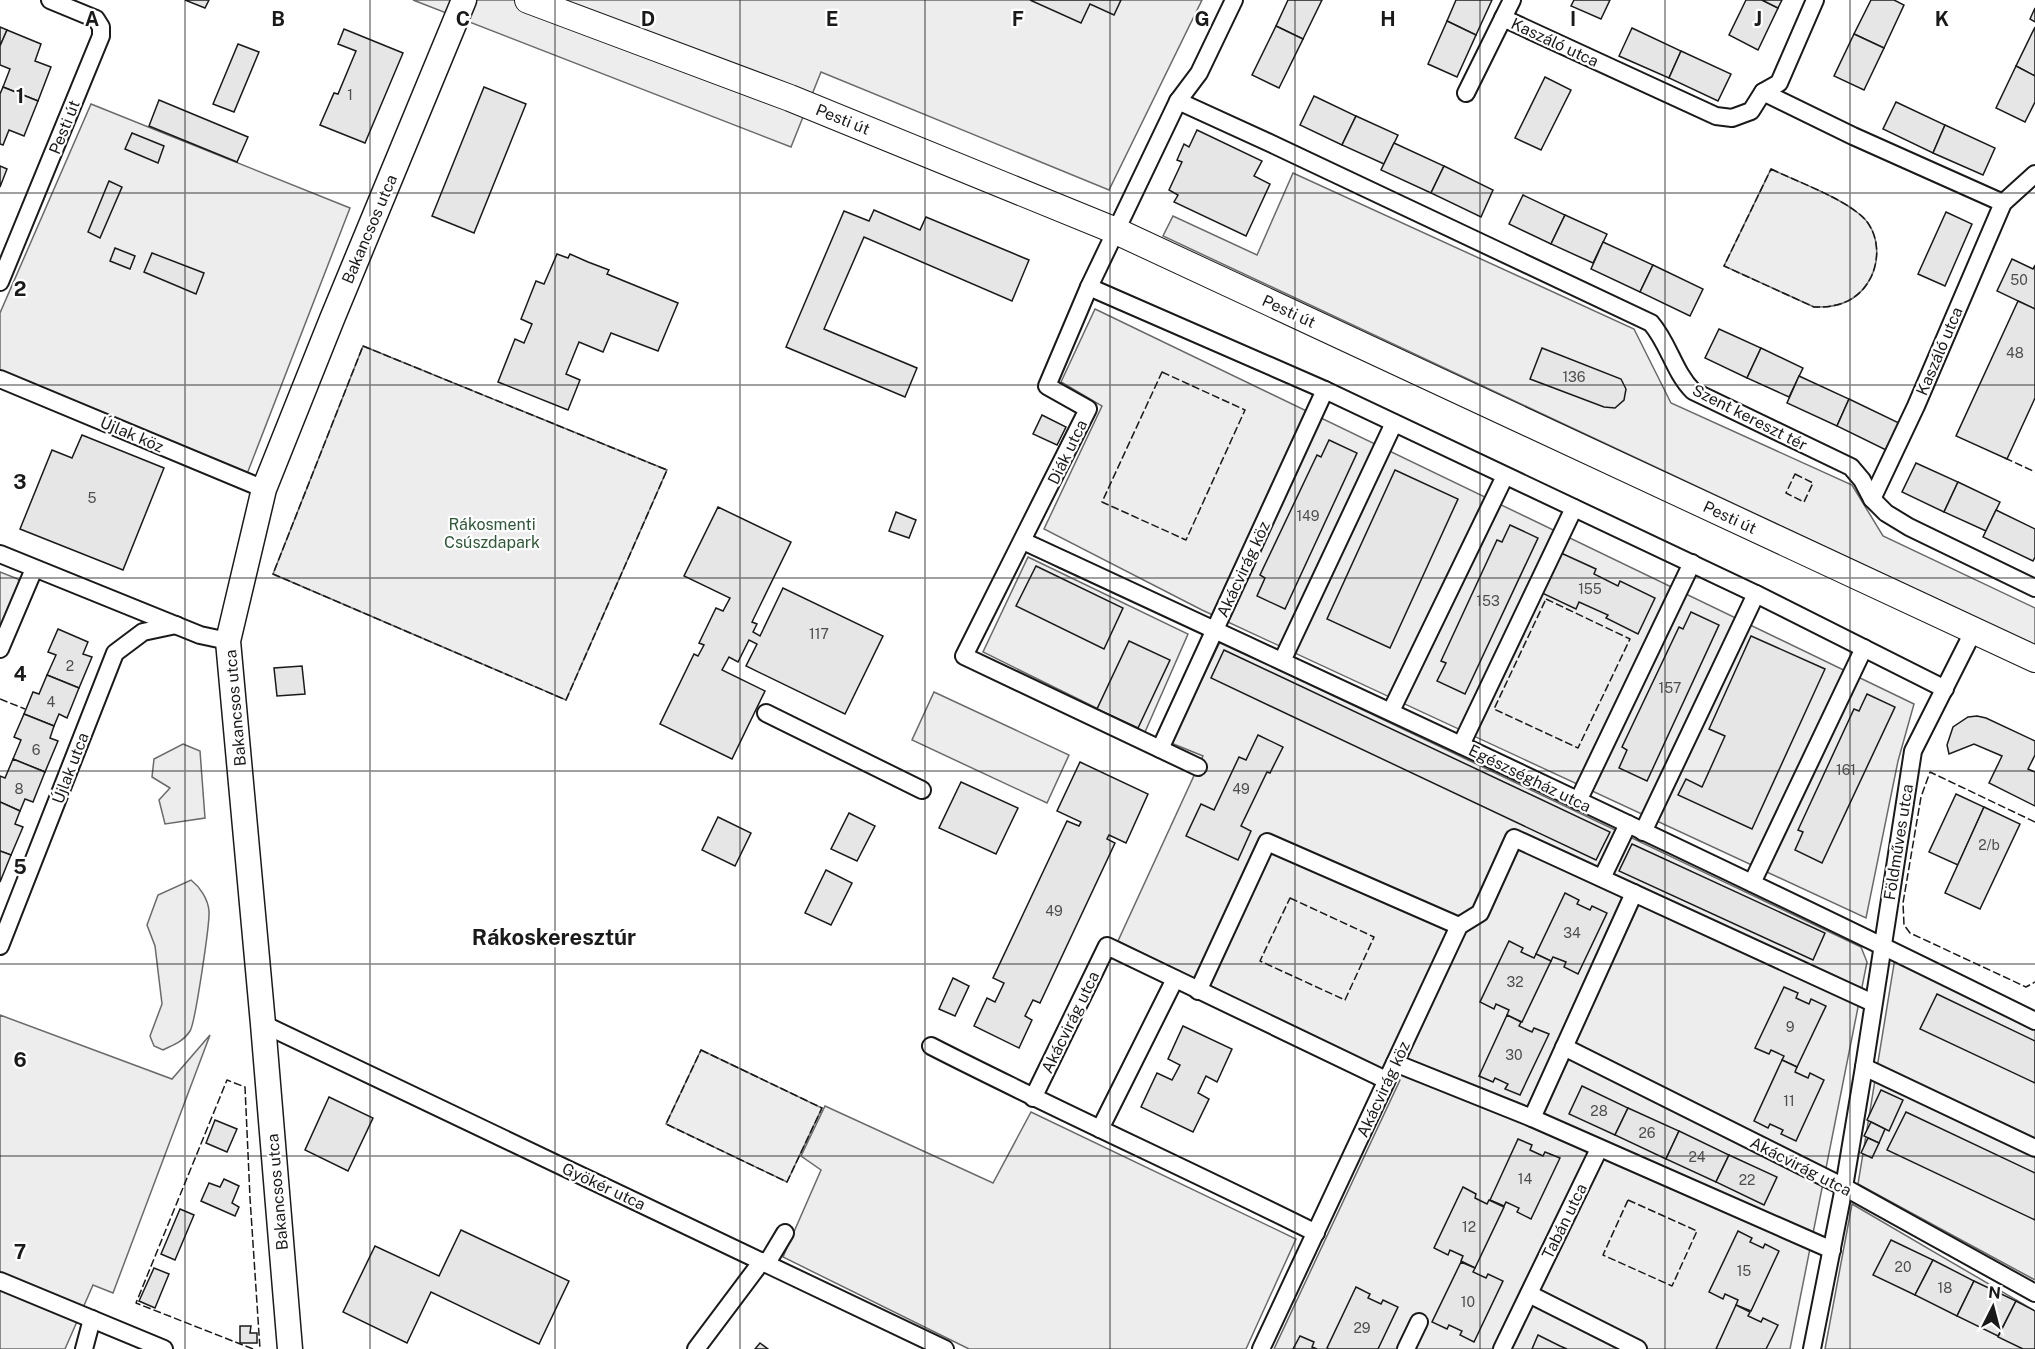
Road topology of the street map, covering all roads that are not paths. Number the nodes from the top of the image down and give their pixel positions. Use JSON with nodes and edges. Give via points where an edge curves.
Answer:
{"nodes":[{"id":1,"x":50,"y":0,"type":"edge"},
{"id":2,"x":464,"y":0,"type":"edge"},
{"id":3,"x":528,"y":0,"type":"edge"},
{"id":4,"x":1234,"y":0,"type":"edge"},
{"id":5,"x":1512,"y":0,"type":"edge"},
{"id":6,"x":1815,"y":0,"type":"edge"},
{"id":7,"x":1503,"y":18,"type":"junction"},
{"id":8,"x":1763,"y":92,"type":"junction"},
{"id":9,"x":1466,"y":93,"type":"dead end"},
{"id":10,"x":1178,"y":101,"type":"junction"},
{"id":11,"x":2035,"y":175,"type":"edge"},
{"id":12,"x":2003,"y":203,"type":"junction"},
{"id":13,"x":1116,"y":231,"type":"junction"},
{"id":14,"x":0,"y":282,"type":"edge"},
{"id":15,"x":1089,"y":287,"type":"junction"},
{"id":16,"x":0,"y":379,"type":"edge"},
{"id":17,"x":1325,"y":390,"type":"junction"},
{"id":18,"x":1394,"y":423,"type":"junction"},
{"id":19,"x":1505,"y":476,"type":"junction"},
{"id":20,"x":264,"y":489,"type":"junction"},
{"id":21,"x":1872,"y":499,"type":"junction"},
{"id":22,"x":1574,"y":508,"type":"junction"},
{"id":23,"x":1023,"y":541,"type":"junction"},
{"id":24,"x":0,"y":555,"type":"edge"},
{"id":25,"x":1692,"y":563,"type":"junction"},
{"id":26,"x":34,"y":569,"type":"junction"},
{"id":27,"x":2035,"y":588,"type":"edge"},
{"id":28,"x":1756,"y":594,"type":"junction"},
{"id":29,"x":176,"y":626,"type":"junction"},
{"id":30,"x":1215,"y":630,"type":"junction"},
{"id":31,"x":1974,"y":630,"type":"junction"},
{"id":32,"x":228,"y":641,"type":"junction"},
{"id":33,"x":1864,"y":648,"type":"junction"},
{"id":34,"x":0,"y":650,"type":"edge"},
{"id":35,"x":2035,"y":659,"type":"edge"},
{"id":36,"x":1282,"y":661,"type":"junction"},
{"id":37,"x":1945,"y":689,"type":"junction"},
{"id":38,"x":1391,"y":711,"type":"junction"},
{"id":39,"x":766,"y":713,"type":"dead end"},
{"id":40,"x":1461,"y":745,"type":"junction"},
{"id":41,"x":1160,"y":749,"type":"junction"},
{"id":42,"x":1198,"y":767,"type":"dead end"},
{"id":43,"x":922,"y":790,"type":"dead end"},
{"id":44,"x":1578,"y":801,"type":"junction"},
{"id":45,"x":1628,"y":824,"type":"junction"},
{"id":46,"x":1644,"y":832,"type":"junction"},
{"id":47,"x":1602,"y":878,"type":"junction"},
{"id":48,"x":1752,"y":883,"type":"junction"},
{"id":49,"x":1634,"y":893,"type":"junction"},
{"id":50,"x":1459,"y":926,"type":"junction"},
{"id":51,"x":1882,"y":945,"type":"junction"},
{"id":52,"x":0,"y":946,"type":"edge"},
{"id":53,"x":1175,"y":979,"type":"junction"},
{"id":54,"x":1198,"y":991,"type":"junction"},
{"id":55,"x":1874,"y":1003,"type":"junction"},
{"id":56,"x":2035,"y":1021,"type":"edge"},
{"id":57,"x":263,"y":1024,"type":"junction"},
{"id":58,"x":931,"y":1046,"type":"dead end"},
{"id":59,"x":1564,"y":1047,"type":"junction"},
{"id":60,"x":1395,"y":1063,"type":"junction"},
{"id":61,"x":1864,"y":1067,"type":"junction"},
{"id":62,"x":1386,"y":1080,"type":"junction"},
{"id":63,"x":1033,"y":1098,"type":"junction"},
{"id":64,"x":1532,"y":1118,"type":"junction"},
{"id":65,"x":1101,"y":1129,"type":"junction"},
{"id":66,"x":2035,"y":1148,"type":"edge"},
{"id":67,"x":1599,"y":1149,"type":"junction"},
{"id":68,"x":1844,"y":1187,"type":"junction"},
{"id":69,"x":785,"y":1233,"type":"dead end"},
{"id":70,"x":1316,"y":1233,"type":"junction"},
{"id":71,"x":1832,"y":1250,"type":"junction"},
{"id":72,"x":765,"y":1262,"type":"junction"},
{"id":73,"x":0,"y":1281,"type":"edge"},
{"id":74,"x":2035,"y":1293,"type":"edge"},
{"id":75,"x":1529,"y":1294,"type":"junction"},
{"id":76,"x":92,"y":1319,"type":"junction"},
{"id":77,"x":1419,"y":1322,"type":"dead end"},
{"id":78,"x":1411,"y":1347,"type":"edge"},
{"id":79,"x":84,"y":1349,"type":"edge"},
{"id":80,"x":164,"y":1349,"type":"edge"},
{"id":81,"x":290,"y":1349,"type":"edge"},
{"id":82,"x":696,"y":1349,"type":"edge"},
{"id":83,"x":945,"y":1349,"type":"edge"},
{"id":84,"x":1261,"y":1349,"type":"edge"},
{"id":85,"x":1502,"y":1349,"type":"edge"},
{"id":86,"x":1638,"y":1349,"type":"edge"},
{"id":87,"x":1812,"y":1349,"type":"edge"}],
"edges":[{"from":1,"to":14,"type":"street","name":"Pesti út","via":[[96,19],[101,36]]},
{"from":2,"to":20,"type":"street","name":"Bakancsos utca"},
{"from":3,"to":13,"type":"main road","name":"Pesti út","via":[[770,90]]},
{"from":4,"to":10,"type":"street","via":[[1199,73]]},
{"from":5,"to":7,"type":"street","name":"Kaszáló utca"},
{"from":6,"to":8,"type":"street","name":"Kaszáló utca","via":[[1779,83]]},
{"from":7,"to":8,"type":"street","name":"Kaszáló utca","via":[[1716,116],[1732,118],[1751,111]]},
{"from":7,"to":9,"type":"street","name":"Kaszáló utca"},
{"from":8,"to":12,"type":"street"},
{"from":10,"to":13,"type":"street"},
{"from":10,"to":21,"type":"street","name":"Szent kereszt tér","via":[[1651,323],[1661,334],[1683,381],[1693,391],[1851,467]]},
{"from":11,"to":12,"type":"street","name":"Kaszáló utca"},
{"from":12,"to":21,"type":"street","name":"Kaszáló utca"},
{"from":13,"to":15,"type":"street","name":"Diák utca"},
{"from":13,"to":31,"type":"main road","name":"Pesti út"},
{"from":15,"to":17,"type":"street"},
{"from":15,"to":23,"type":"street","name":"Diák utca","via":[[1047,386],[1088,410]]},
{"from":16,"to":20,"type":"street","name":"Újlak köz"},
{"from":17,"to":18,"type":"street"},
{"from":17,"to":30,"type":"street","name":"Akácvirág köz"},
{"from":18,"to":19,"type":"street"},
{"from":18,"to":36,"type":"street"},
{"from":19,"to":22,"type":"street"},
{"from":19,"to":38,"type":"street"},
{"from":20,"to":32,"type":"street","name":"Bakancsos utca"},
{"from":21,"to":27,"type":"street","via":[[1909,527]]},
{"from":22,"to":25,"type":"street"},
{"from":22,"to":40,"type":"street"},
{"from":23,"to":30,"type":"street","name":"Egészségház utca"},
{"from":23,"to":41,"type":"street","name":"Diák utca","via":[[964,656]]},
{"from":24,"to":26,"type":"street","name":"Újlak utca"},
{"from":25,"to":28,"type":"street"},
{"from":25,"to":44,"type":"street"},
{"from":26,"to":29,"type":"street","name":"Újlak utca"},
{"from":26,"to":34,"type":"street"},
{"from":28,"to":33,"type":"street"},
{"from":28,"to":46,"type":"street"},
{"from":29,"to":32,"type":"street","name":"Újlak utca"},
{"from":29,"to":52,"type":"street","name":"Újlak utca","via":[[143,632],[115,653]]},
{"from":30,"to":36,"type":"street","name":"Egészségház utca"},
{"from":30,"to":41,"type":"street","name":"Akácvirág köz"},
{"from":31,"to":35,"type":"main road","name":"Pesti út"},
{"from":31,"to":37,"type":"street","name":"Földműves utca"},
{"from":32,"to":57,"type":"street","name":"Bakancsos utca"},
{"from":33,"to":37,"type":"street"},
{"from":33,"to":48,"type":"street"},
{"from":36,"to":38,"type":"street","name":"Egészségház utca"},
{"from":37,"to":51,"type":"street","name":"Földműves utca","via":[[1913,751]]},
{"from":38,"to":40,"type":"street","name":"Egészségház utca"},
{"from":39,"to":43,"type":"street"},
{"from":40,"to":44,"type":"street","name":"Egészségház utca"},
{"from":41,"to":42,"type":"street"},
{"from":44,"to":45,"type":"street","name":"Egészségház utca"},
{"from":45,"to":46,"type":"street","name":"Egészségház utca"},
{"from":45,"to":47,"type":"street"},
{"from":46,"to":48,"type":"street","name":"Egészségház utca"},
{"from":47,"to":49,"type":"street"},
{"from":47,"to":50,"type":"street","name":"Akácvirág köz","via":[[1514,838],[1480,913]]},
{"from":48,"to":51,"type":"street","name":"Egészségház utca"},
{"from":49,"to":55,"type":"street"},
{"from":49,"to":59,"type":"street"},
{"from":50,"to":54,"type":"street","via":[[1267,842]]},
{"from":50,"to":60,"type":"street","name":"Akácvirág köz"},
{"from":51,"to":55,"type":"street","name":"Földműves utca"},
{"from":51,"to":56,"type":"street","name":"Egészségház utca"},
{"from":53,"to":54,"type":"street"},
{"from":53,"to":63,"type":"street","name":"Akácvirág utca","via":[[1107,946]]},
{"from":53,"to":65,"type":"street"},
{"from":54,"to":62,"type":"street"},
{"from":55,"to":61,"type":"street","name":"Földműves utca"},
{"from":57,"to":72,"type":"street","name":"Gyökér utca"},
{"from":57,"to":81,"type":"street","name":"Bakancsos utca"},
{"from":58,"to":63,"type":"street"},
{"from":59,"to":64,"type":"street"},
{"from":59,"to":68,"type":"street","name":"Akácvirág utca"},
{"from":60,"to":62,"type":"street","name":"Akácvirág köz"},
{"from":60,"to":64,"type":"street"},
{"from":61,"to":66,"type":"street"},
{"from":61,"to":68,"type":"street","name":"Földműves utca"},
{"from":62,"to":70,"type":"street","name":"Akácvirág köz"},
{"from":63,"to":65,"type":"street"},
{"from":64,"to":67,"type":"street"},
{"from":65,"to":70,"type":"street"},
{"from":67,"to":71,"type":"street"},
{"from":67,"to":75,"type":"street","name":"Tabán utca"},
{"from":68,"to":71,"type":"street","name":"Földműves utca"},
{"from":68,"to":74,"type":"street","name":"Akácvirág utca"},
{"from":69,"to":72,"type":"street"},
{"from":70,"to":84,"type":"street","name":"Akácvirág köz"},
{"from":71,"to":87,"type":"street","name":"Földműves utca"},
{"from":72,"to":82,"type":"street"},
{"from":72,"to":83,"type":"street","name":"Gyökér utca"},
{"from":73,"to":76,"type":"street"},
{"from":75,"to":85,"type":"street","name":"Tabán utca"},
{"from":75,"to":86,"type":"street"},
{"from":76,"to":79,"type":"street"},
{"from":76,"to":80,"type":"street"},
{"from":77,"to":78,"type":"street"}]}
